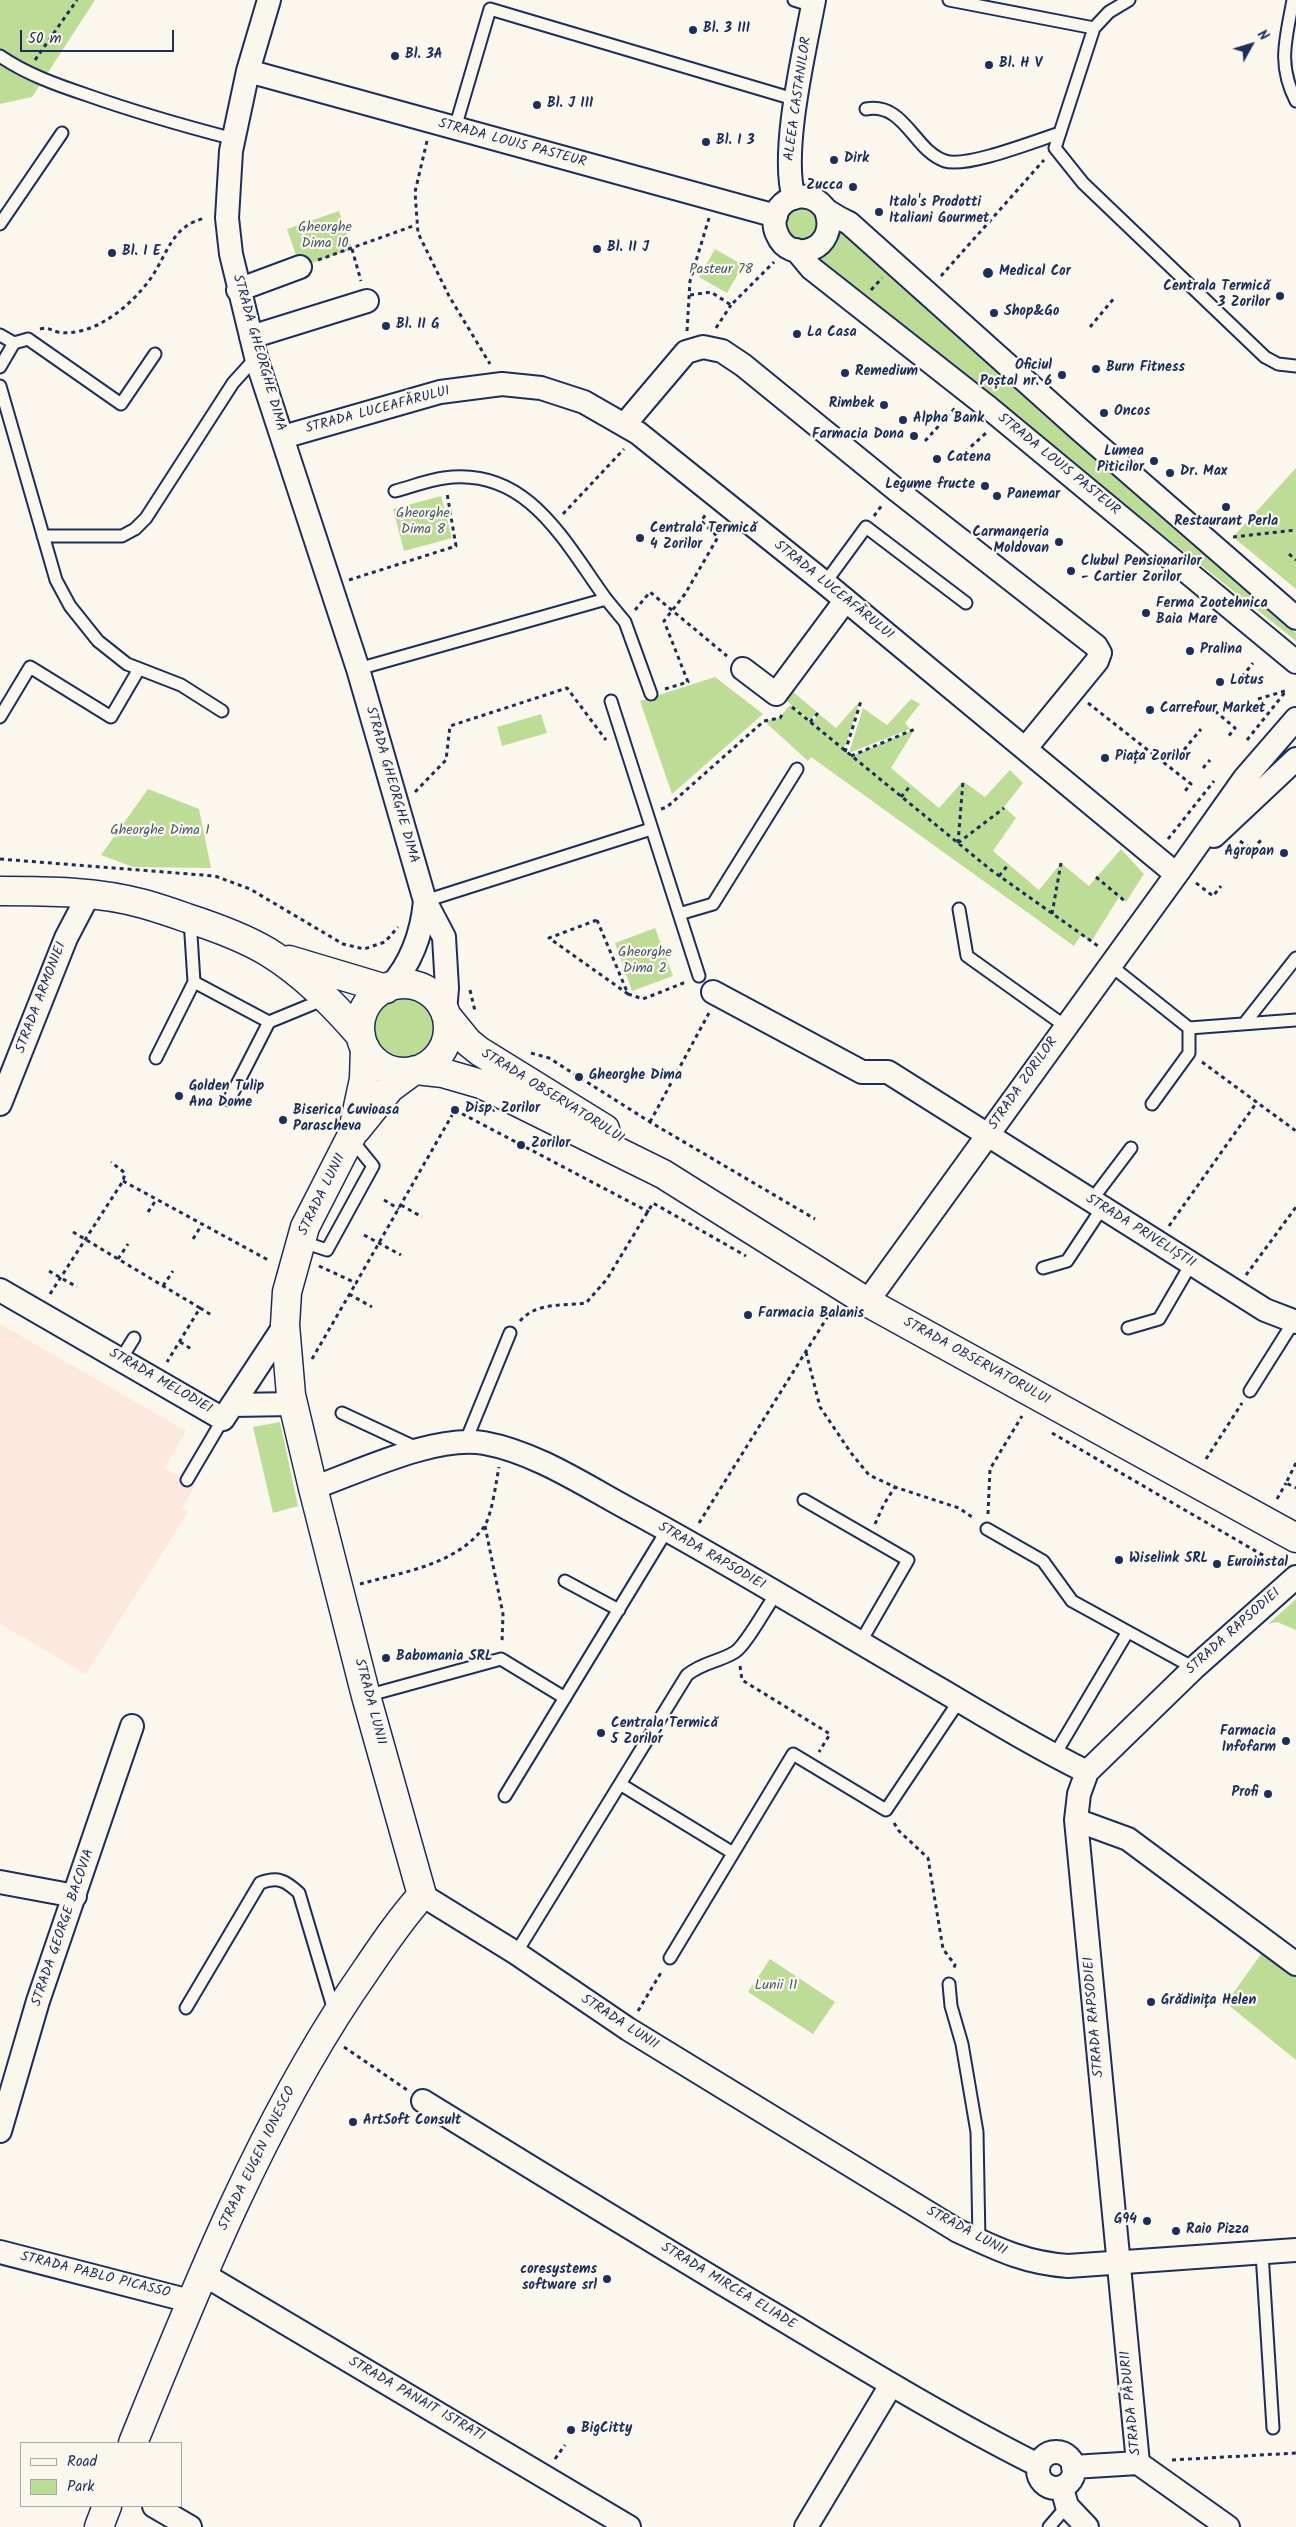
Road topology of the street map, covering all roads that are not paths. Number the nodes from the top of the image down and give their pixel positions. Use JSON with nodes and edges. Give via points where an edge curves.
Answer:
{"nodes":[{"id":1,"x":269,"y":0,"type":"edge"},
{"id":2,"x":949,"y":0,"type":"edge"},
{"id":3,"x":1129,"y":0,"type":"edge"},
{"id":4,"x":1293,"y":0,"type":"edge"},
{"id":5,"x":807,"y":2,"type":"edge"},
{"id":6,"x":1094,"y":28,"type":"junction"},
{"id":7,"x":0,"y":56,"type":"edge"},
{"id":8,"x":248,"y":71,"type":"junction"},
{"id":9,"x":797,"y":100,"type":"junction"},
{"id":10,"x":1296,"y":101,"type":"edge"},
{"id":11,"x":866,"y":109,"type":"dead end"},
{"id":12,"x":455,"y":128,"type":"junction"},
{"id":13,"x":62,"y":133,"type":"dead end"},
{"id":14,"x":1060,"y":134,"type":"junction"},
{"id":15,"x":234,"y":139,"type":"junction"},
{"id":16,"x":794,"y":198,"type":"junction"},
{"id":17,"x":826,"y":211,"type":"junction"},
{"id":18,"x":776,"y":216,"type":"junction"},
{"id":19,"x":0,"y":224,"type":"edge"},
{"id":20,"x":796,"y":250,"type":"junction"},
{"id":21,"x":300,"y":267,"type":"road end"},
{"id":22,"x":238,"y":290,"type":"junction"},
{"id":23,"x":367,"y":301,"type":"road end"},
{"id":24,"x":0,"y":335,"type":"edge"},
{"id":25,"x":251,"y":337,"type":"junction"},
{"id":26,"x":14,"y":343,"type":"junction"},
{"id":27,"x":155,"y":354,"type":"dead end"},
{"id":28,"x":257,"y":361,"type":"junction"},
{"id":29,"x":1296,"y":366,"type":"edge"},
{"id":30,"x":0,"y":367,"type":"edge"},
{"id":31,"x":0,"y":386,"type":"edge"},
{"id":32,"x":632,"y":429,"type":"junction"},
{"id":33,"x":283,"y":437,"type":"junction"},
{"id":34,"x":395,"y":491,"type":"dead end"},
{"id":35,"x":43,"y":536,"type":"junction"},
{"id":36,"x":825,"y":583,"type":"junction"},
{"id":37,"x":606,"y":599,"type":"junction"},
{"id":38,"x":845,"y":601,"type":"junction"},
{"id":39,"x":966,"y":604,"type":"dead end"},
{"id":40,"x":1296,"y":618,"type":"edge"},
{"id":41,"x":1296,"y":662,"type":"edge"},
{"id":42,"x":139,"y":669,"type":"junction"},
{"id":43,"x":358,"y":669,"type":"junction"},
{"id":44,"x":743,"y":669,"type":"road end"},
{"id":45,"x":651,"y":694,"type":"road end"},
{"id":46,"x":611,"y":702,"type":"dead end"},
{"id":47,"x":222,"y":711,"type":"dead end"},
{"id":48,"x":0,"y":717,"type":"edge"},
{"id":49,"x":1296,"y":719,"type":"edge"},
{"id":50,"x":1024,"y":749,"type":"junction"},
{"id":51,"x":1296,"y":759,"type":"edge"},
{"id":52,"x":797,"y":769,"type":"dead end"},
{"id":53,"x":651,"y":829,"type":"junction"},
{"id":54,"x":1185,"y":875,"type":"junction"},
{"id":55,"x":0,"y":891,"type":"edge"},
{"id":56,"x":88,"y":894,"type":"junction"},
{"id":57,"x":425,"y":901,"type":"junction"},
{"id":58,"x":959,"y":909,"type":"dead end"},
{"id":59,"x":679,"y":914,"type":"junction"},
{"id":60,"x":190,"y":919,"type":"junction"},
{"id":61,"x":268,"y":952,"type":"junction"},
{"id":62,"x":1110,"y":965,"type":"junction"},
{"id":63,"x":1294,"y":965,"type":"edge"},
{"id":64,"x":194,"y":982,"type":"junction"},
{"id":65,"x":388,"y":988,"type":"junction"},
{"id":66,"x":710,"y":988,"type":"joint"},
{"id":67,"x":326,"y":998,"type":"junction"},
{"id":68,"x":445,"y":1014,"type":"junction"},
{"id":69,"x":1296,"y":1020,"type":"edge"},
{"id":70,"x":269,"y":1022,"type":"junction"},
{"id":71,"x":1244,"y":1024,"type":"junction"},
{"id":72,"x":1065,"y":1026,"type":"junction"},
{"id":73,"x":1188,"y":1028,"type":"junction"},
{"id":74,"x":363,"y":1042,"type":"junction"},
{"id":75,"x":156,"y":1058,"type":"dead end"},
{"id":76,"x":414,"y":1071,"type":"junction"},
{"id":77,"x":229,"y":1100,"type":"dead end"},
{"id":78,"x":0,"y":1104,"type":"edge"},
{"id":79,"x":1152,"y":1104,"type":"dead end"},
{"id":80,"x":987,"y":1136,"type":"junction"},
{"id":81,"x":351,"y":1137,"type":"junction"},
{"id":82,"x":1131,"y":1148,"type":"dead end"},
{"id":83,"x":663,"y":1174,"type":"junction"},
{"id":84,"x":1097,"y":1205,"type":"junction"},
{"id":85,"x":1191,"y":1264,"type":"junction"},
{"id":86,"x":1043,"y":1268,"type":"dead end"},
{"id":87,"x":0,"y":1290,"type":"edge"},
{"id":88,"x":867,"y":1302,"type":"junction"},
{"id":89,"x":1295,"y":1322,"type":"edge"},
{"id":90,"x":285,"y":1325,"type":"junction"},
{"id":91,"x":1128,"y":1328,"type":"dead end"},
{"id":92,"x":510,"y":1333,"type":"road end"},
{"id":93,"x":134,"y":1338,"type":"dead end"},
{"id":94,"x":121,"y":1360,"type":"junction"},
{"id":95,"x":1250,"y":1391,"type":"road end"},
{"id":96,"x":293,"y":1404,"type":"junction"},
{"id":97,"x":228,"y":1412,"type":"junction"},
{"id":98,"x":342,"y":1412,"type":"dead end"},
{"id":99,"x":465,"y":1443,"type":"junction"},
{"id":100,"x":418,"y":1449,"type":"junction"},
{"id":101,"x":187,"y":1480,"type":"dead end"},
{"id":102,"x":313,"y":1488,"type":"junction"},
{"id":103,"x":804,"y":1500,"type":"dead end"},
{"id":104,"x":987,"y":1529,"type":"road end"},
{"id":105,"x":667,"y":1530,"type":"junction"},
{"id":106,"x":1296,"y":1538,"type":"edge"},
{"id":107,"x":1287,"y":1570,"type":"edge"},
{"id":108,"x":565,"y":1581,"type":"dead end"},
{"id":109,"x":776,"y":1594,"type":"junction"},
{"id":110,"x":619,"y":1610,"type":"junction"},
{"id":111,"x":1128,"y":1633,"type":"junction"},
{"id":112,"x":860,"y":1643,"type":"junction"},
{"id":113,"x":1194,"y":1668,"type":"junction"},
{"id":114,"x":366,"y":1696,"type":"junction"},
{"id":115,"x":565,"y":1698,"type":"junction"},
{"id":116,"x":959,"y":1701,"type":"junction"},
{"id":117,"x":132,"y":1726,"type":"dead end"},
{"id":118,"x":1054,"y":1756,"type":"junction"},
{"id":119,"x":1087,"y":1772,"type":"junction"},
{"id":120,"x":620,"y":1784,"type":"junction"},
{"id":121,"x":505,"y":1796,"type":"dead end"},
{"id":122,"x":1076,"y":1820,"type":"junction"},
{"id":123,"x":733,"y":1853,"type":"junction"},
{"id":124,"x":0,"y":1882,"type":"edge"},
{"id":125,"x":75,"y":1896,"type":"junction"},
{"id":126,"x":422,"y":1896,"type":"junction"},
{"id":127,"x":516,"y":1954,"type":"junction"},
{"id":128,"x":670,"y":1958,"type":"road end"},
{"id":129,"x":1296,"y":1964,"type":"edge"},
{"id":130,"x":949,"y":1984,"type":"road end"},
{"id":131,"x":186,"y":2008,"type":"dead end"},
{"id":132,"x":330,"y":2025,"type":"junction"},
{"id":133,"x":423,"y":2101,"type":"road end"},
{"id":134,"x":0,"y":2131,"type":"edge"},
{"id":135,"x":979,"y":2241,"type":"junction"},
{"id":136,"x":1296,"y":2250,"type":"edge"},
{"id":137,"x":0,"y":2252,"type":"edge"},
{"id":138,"x":1262,"y":2253,"type":"junction"},
{"id":139,"x":1117,"y":2263,"type":"junction"},
{"id":140,"x":203,"y":2274,"type":"junction"},
{"id":141,"x":190,"y":2301,"type":"junction"},
{"id":142,"x":891,"y":2385,"type":"junction"},
{"id":143,"x":1273,"y":2428,"type":"dead end"},
{"id":144,"x":133,"y":2442,"type":"edge"},
{"id":145,"x":1138,"y":2463,"type":"junction"},
{"id":146,"x":1038,"y":2465,"type":"junction"},
{"id":147,"x":1073,"y":2466,"type":"junction"},
{"id":148,"x":1065,"y":2497,"type":"junction"},
{"id":149,"x":107,"y":2507,"type":"edge"},
{"id":150,"x":156,"y":2507,"type":"edge"},
{"id":151,"x":99,"y":2527,"type":"edge"},
{"id":152,"x":190,"y":2527,"type":"edge"},
{"id":153,"x":629,"y":2527,"type":"edge"},
{"id":154,"x":806,"y":2527,"type":"edge"},
{"id":155,"x":1049,"y":2527,"type":"edge"},
{"id":156,"x":1087,"y":2527,"type":"edge"},
{"id":157,"x":1228,"y":2527,"type":"edge"}],
"edges":[{"from":1,"to":8,"type":"street","name":"STRADA GHEORGHE DIMA"},
{"from":2,"to":6,"type":"lane"},
{"from":3,"to":6,"type":"lane","via":[[1109,12]]},
{"from":4,"to":10,"type":"lane","via":[[1284,48],[1286,81]]},
{"from":5,"to":9,"type":"street","name":"ALEEA CASTANILOR"},
{"from":6,"to":14,"type":"lane"},
{"from":7,"to":15,"type":"lane","via":[[30,74],[68,89],[144,115]]},
{"from":8,"to":12,"type":"street","name":"STRADA LOUIS PASTEUR"},
{"from":8,"to":15,"type":"street","name":"STRADA GHEORGHE DIMA"},
{"from":9,"to":12,"type":"lane","via":[[490,9]]},
{"from":9,"to":16,"type":"street","name":"ALEEA CASTANILOR","via":[[789,166]]},
{"from":11,"to":14,"type":"lane","via":[[876,107],[891,112],[945,161],[964,163]]},
{"from":12,"to":18,"type":"street","name":"STRADA LOUIS PASTEUR"},
{"from":13,"to":19,"type":"lane"},
{"from":14,"to":29,"type":"lane","via":[[1055,148],[1082,183],[1265,358],[1278,364]]},
{"from":15,"to":22,"type":"street","name":"STRADA GHEORGHE DIMA","via":[[227,214],[230,254]]},
{"from":16,"to":17,"type":"street","via":[[810,198]]},
{"from":16,"to":18,"type":"street","via":[[780,208]]},
{"from":17,"to":20,"type":"street","via":[[829,222],[826,238],[814,249]]},
{"from":17,"to":40,"type":"street","via":[[849,223]]},
{"from":18,"to":20,"type":"street","name":"STRADA LOUIS PASTEUR","via":[[776,234],[781,242]]},
{"from":20,"to":41,"type":"street","name":"STRADA LOUIS PASTEUR","via":[[812,268]]},
{"from":21,"to":22,"type":"street"},
{"from":22,"to":25,"type":"street","name":"STRADA GHEORGHE DIMA"},
{"from":23,"to":25,"type":"street"},
{"from":24,"to":26,"type":"lane"},
{"from":25,"to":28,"type":"street","name":"STRADA GHEORGHE DIMA"},
{"from":26,"to":27,"type":"lane","via":[[28,339],[120,404]]},
{"from":26,"to":30,"type":"lane"},
{"from":28,"to":33,"type":"street","name":"STRADA GHEORGHE DIMA"},
{"from":28,"to":35,"type":"lane","via":[[252,362],[233,383],[146,518],[135,529],[122,536]]},
{"from":31,"to":35,"type":"lane"},
{"from":32,"to":33,"type":"street","name":"STRADA LUCEAFĂRULUI","via":[[584,402],[541,388],[502,384],[440,392]]},
{"from":32,"to":36,"type":"street","name":"STRADA LUCEAFĂRULUI"},
{"from":32,"to":50,"type":"street","via":[[686,352],[703,348],[722,351],[1096,646],[1100,653],[1092,667]]},
{"from":33,"to":43,"type":"street","name":"STRADA GHEORGHE DIMA"},
{"from":34,"to":37,"type":"lane","via":[[444,478],[489,479],[503,484],[528,500],[553,526]]},
{"from":35,"to":42,"type":"lane","via":[[56,580],[70,606],[98,641],[127,664]]},
{"from":36,"to":38,"type":"street","name":"STRADA LUCEAFĂRULUI"},
{"from":36,"to":39,"type":"lane","via":[[866,527]]},
{"from":37,"to":43,"type":"lane"},
{"from":37,"to":45,"type":"lane","via":[[625,622]]},
{"from":38,"to":44,"type":"street","via":[[776,694]]},
{"from":38,"to":50,"type":"street","name":"STRADA LUCEAFĂRULUI"},
{"from":42,"to":47,"type":"lane","via":[[180,685]]},
{"from":42,"to":48,"type":"lane","via":[[111,717],[30,667]]},
{"from":43,"to":57,"type":"street","name":"STRADA GHEORGHE DIMA"},
{"from":46,"to":53,"type":"lane"},
{"from":49,"to":54,"type":"street","name":"STRADA ZORILOR","via":[[1244,779]]},
{"from":50,"to":54,"type":"street","name":"STRADA LUCEAFĂRULUI"},
{"from":51,"to":54,"type":"street","name":"STRADA ZORILOR"},
{"from":52,"to":59,"type":"lane","via":[[713,904]]},
{"from":53,"to":57,"type":"lane"},
{"from":53,"to":59,"type":"lane"},
{"from":54,"to":62,"type":"street","name":"STRADA ZORILOR"},
{"from":55,"to":56,"type":"main road"},
{"from":56,"to":60,"type":"main road","via":[[143,904]]},
{"from":56,"to":78,"type":"street","name":"STRADA ARMONIEI","via":[[66,938]]},
{"from":57,"to":65,"type":"street","name":"STRADA GHEORGHE DIMA","via":[[424,921],[416,945],[407,964]]},
{"from":57,"to":68,"type":"street","name":"STRADA GHEORGHE DIMA","via":[[444,937]]},
{"from":58,"to":72,"type":"lane","via":[[967,956]]},
{"from":59,"to":66,"type":"lane"},
{"from":60,"to":61,"type":"main road","via":[[216,927]]},
{"from":60,"to":64,"type":"lane"},
{"from":61,"to":65,"type":"main road"},
{"from":61,"to":67,"type":"main road"},
{"from":62,"to":72,"type":"street","name":"STRADA ZORILOR"},
{"from":62,"to":73,"type":"lane"},
{"from":63,"to":71,"type":"lane"},
{"from":64,"to":70,"type":"lane"},
{"from":64,"to":75,"type":"lane"},
{"from":65,"to":68,"type":"main road","via":[[404,984],[418,987],[431,994]]},
{"from":65,"to":74,"type":"main road","via":[[367,1004],[361,1019]]},
{"from":66,"to":80,"type":"street","name":"STRADA PRIVELIȘTII","via":[[862,1072],[888,1072]]},
{"from":67,"to":70,"type":"lane"},
{"from":67,"to":74,"type":"main road"},
{"from":68,"to":76,"type":"main road","via":[[448,1031],[443,1048],[432,1062]]},
{"from":68,"to":83,"type":"main road","name":"STRADA OBSERVATORULUI","via":[[479,1051],[635,1149]]},
{"from":69,"to":71,"type":"lane"},
{"from":70,"to":77,"type":"lane"},
{"from":71,"to":73,"type":"lane"},
{"from":72,"to":80,"type":"street","name":"STRADA ZORILOR"},
{"from":73,"to":79,"type":"lane","via":[[1189,1053]]},
{"from":74,"to":76,"type":"main road","via":[[380,1065],[390,1070]]},
{"from":74,"to":81,"type":"main road","name":"STRADA LUNII","via":[[364,1079]]},
{"from":76,"to":81,"type":"main road","name":"STRADA LUNII","via":[[390,1088]]},
{"from":76,"to":83,"type":"main road","name":"STRADA OBSERVATORULUI","via":[[443,1073],[481,1084]]},
{"from":80,"to":84,"type":"street","name":"STRADA PRIVELIȘTII"},
{"from":80,"to":88,"type":"street","name":"STRADA ZORILOR"},
{"from":81,"to":90,"type":"main road","name":"STRADA LUNII","via":[[306,1227],[307,1252],[288,1292]]},
{"from":82,"to":84,"type":"lane"},
{"from":83,"to":88,"type":"main road","name":"STRADA OBSERVATORULUI"},
{"from":84,"to":85,"type":"street","name":"STRADA PRIVELIȘTII"},
{"from":84,"to":86,"type":"lane","via":[[1067,1261]]},
{"from":85,"to":89,"type":"street","name":"STRADA PRIVELIȘTII","via":[[1265,1310]]},
{"from":85,"to":91,"type":"lane","via":[[1159,1319]]},
{"from":87,"to":94,"type":"street","name":"STRADA MELODIEI"},
{"from":88,"to":106,"type":"main road","name":"STRADA OBSERVATORULUI"},
{"from":89,"to":95,"type":"lane"},
{"from":90,"to":96,"type":"main road","name":"STRADA LUNII"},
{"from":90,"to":97,"type":"street","name":"STRADA MELODIEI"},
{"from":92,"to":99,"type":"lane"},
{"from":93,"to":94,"type":"lane"},
{"from":94,"to":97,"type":"street","name":"STRADA MELODIEI","via":[[156,1380]]},
{"from":96,"to":97,"type":"street"},
{"from":96,"to":102,"type":"main road","name":"STRADA LUNII"},
{"from":97,"to":101,"type":"lane"},
{"from":98,"to":100,"type":"lane"},
{"from":99,"to":100,"type":"street","name":"STRADA RAPSODIEI"},
{"from":99,"to":105,"type":"street","name":"STRADA RAPSODIEI","via":[[484,1443],[534,1459]]},
{"from":100,"to":102,"type":"street","name":"STRADA RAPSODIEI"},
{"from":102,"to":114,"type":"main road","name":"STRADA LUNII"},
{"from":103,"to":112,"type":"lane","via":[[908,1560]]},
{"from":104,"to":111,"type":"lane","via":[[1043,1561],[1072,1602]]},
{"from":105,"to":109,"type":"street","name":"STRADA RAPSODIEI"},
{"from":105,"to":110,"type":"lane"},
{"from":107,"to":113,"type":"street","name":"STRADA RAPSODIEI"},
{"from":108,"to":110,"type":"lane"},
{"from":109,"to":112,"type":"street","name":"STRADA RAPSODIEI"},
{"from":109,"to":120,"type":"lane","via":[[737,1651],[698,1666],[687,1675]]},
{"from":110,"to":115,"type":"lane"},
{"from":111,"to":113,"type":"lane"},
{"from":111,"to":118,"type":"lane"},
{"from":112,"to":116,"type":"street","name":"STRADA RAPSODIEI"},
{"from":113,"to":119,"type":"street","name":"STRADA RAPSODIEI"},
{"from":114,"to":115,"type":"lane","via":[[501,1659]]},
{"from":114,"to":126,"type":"main road","name":"STRADA LUNII"},
{"from":115,"to":121,"type":"lane"},
{"from":116,"to":118,"type":"street","name":"STRADA RAPSODIEI"},
{"from":116,"to":123,"type":"lane","via":[[886,1810],[793,1754]]},
{"from":117,"to":125,"type":"street","name":"STRADA GEORGE BACOVIA"},
{"from":118,"to":119,"type":"street","name":"STRADA RAPSODIEI"},
{"from":119,"to":122,"type":"street","name":"STRADA RAPSODIEI","via":[[1079,1794]]},
{"from":120,"to":123,"type":"lane"},
{"from":120,"to":127,"type":"lane"},
{"from":122,"to":129,"type":"street","via":[[1128,1839]]},
{"from":122,"to":139,"type":"street","name":"STRADA RAPSODIEI"},
{"from":123,"to":128,"type":"lane"},
{"from":124,"to":125,"type":"street"},
{"from":125,"to":134,"type":"street","name":"STRADA GEORGE BACOVIA","via":[[38,2001]]},
{"from":126,"to":127,"type":"street","name":"STRADA LUNII"},
{"from":126,"to":132,"type":"main road","name":"STRADA EUGEN IONESCO","via":[[399,1921]]},
{"from":127,"to":135,"type":"street","name":"STRADA LUNII","via":[[628,2030]]},
{"from":130,"to":135,"type":"lane","via":[[977,2132]]},
{"from":131,"to":132,"type":"lane","via":[[260,1883],[272,1878],[285,1881],[299,1893]]},
{"from":132,"to":140,"type":"main road","name":"STRADA EUGEN IONESCO","via":[[283,2105]]},
{"from":133,"to":142,"type":"street","name":"STRADA MIRCEA ELIADE"},
{"from":135,"to":139,"type":"street","name":"STRADA LUNII","via":[[1000,2252],[1044,2264]]},
{"from":136,"to":138,"type":"street","name":"STRADA LUNII"},
{"from":137,"to":141,"type":"street","name":"STRADA PABLO PICASSO"},
{"from":138,"to":139,"type":"street","name":"STRADA LUNII"},
{"from":138,"to":143,"type":"lane"},
{"from":139,"to":145,"type":"street","name":"STRADA PĂDURII"},
{"from":140,"to":141,"type":"main road","name":"STRADA EUGEN IONESCO"},
{"from":140,"to":153,"type":"street","name":"STRADA PANAIT ISTRATI"},
{"from":141,"to":144,"type":"main road","name":"STRADA EUGEN IONESCO"},
{"from":142,"to":146,"type":"street","name":"STRADA MIRCEA ELIADE"},
{"from":142,"to":154,"type":"street"},
{"from":145,"to":147,"type":"street"},
{"from":145,"to":157,"type":"street","name":"STRADA PĂDURII"},
{"from":146,"to":147,"type":"street","via":[[1045,2455],[1058,2452],[1069,2458]]},
{"from":146,"to":148,"type":"street","via":[[1044,2484]]},
{"from":147,"to":148,"type":"street"},
{"from":148,"to":155,"type":"lane"},
{"from":148,"to":156,"type":"street"},
{"from":149,"to":151,"type":"main road"},
{"from":150,"to":152,"type":"street"}]}
